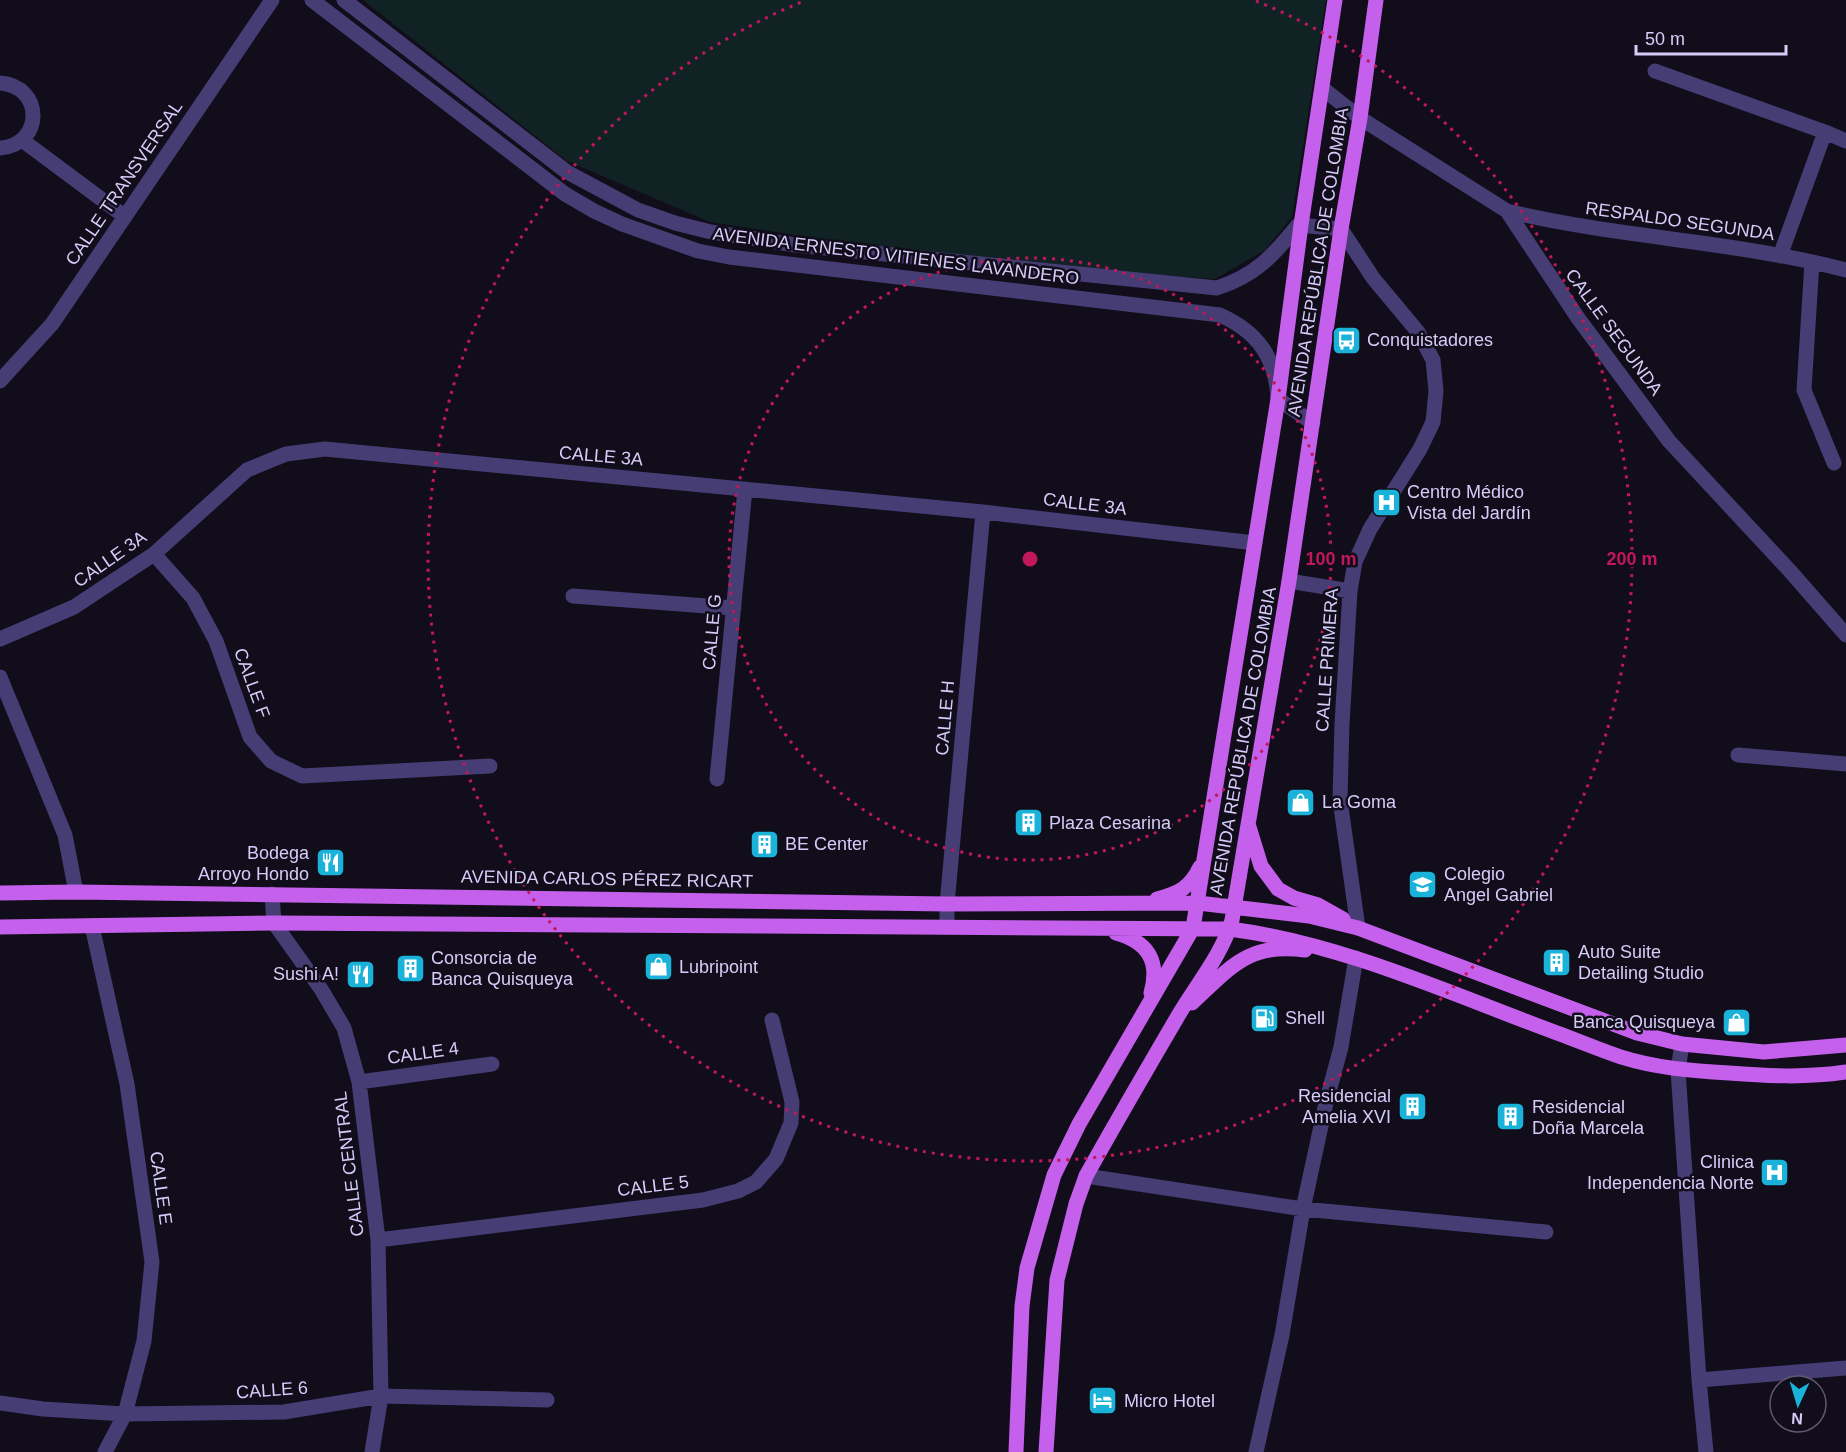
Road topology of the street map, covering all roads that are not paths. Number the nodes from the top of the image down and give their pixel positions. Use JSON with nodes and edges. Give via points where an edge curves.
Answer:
{"nodes":[{"id":1,"x":272,"y":0,"type":"edge"},
{"id":2,"x":312,"y":0,"type":"edge"},
{"id":3,"x":344,"y":0,"type":"edge"},
{"id":4,"x":1335,"y":0,"type":"edge"},
{"id":5,"x":1377,"y":0,"type":"edge"},
{"id":6,"x":1655,"y":71,"type":"dead end"},
{"id":7,"x":0,"y":83,"type":"edge"},
{"id":8,"x":1322,"y":88,"type":"junction"},
{"id":9,"x":1360,"y":118,"type":"junction"},
{"id":10,"x":1825,"y":132,"type":"junction"},
{"id":11,"x":22,"y":140,"type":"junction"},
{"id":12,"x":527,"y":140,"type":"junction"},
{"id":13,"x":1846,"y":141,"type":"edge"},
{"id":14,"x":0,"y":148,"type":"edge"},
{"id":15,"x":514,"y":156,"type":"junction"},
{"id":16,"x":1508,"y":211,"type":"junction"},
{"id":17,"x":124,"y":216,"type":"junction"},
{"id":18,"x":1301,"y":225,"type":"junction"},
{"id":19,"x":1341,"y":229,"type":"junction"},
{"id":20,"x":795,"y":245,"type":"junction"},
{"id":21,"x":1780,"y":256,"type":"junction"},
{"id":22,"x":1812,"y":262,"type":"junction"},
{"id":23,"x":979,"y":265,"type":"junction"},
{"id":24,"x":793,"y":266,"type":"junction"},
{"id":25,"x":1846,"y":270,"type":"edge"},
{"id":26,"x":975,"y":288,"type":"junction"},
{"id":27,"x":0,"y":381,"type":"edge"},
{"id":28,"x":1278,"y":399,"type":"junction"},
{"id":29,"x":1313,"y":423,"type":"junction"},
{"id":30,"x":1834,"y":463,"type":"dead end"},
{"id":31,"x":745,"y":489,"type":"junction"},
{"id":32,"x":983,"y":512,"type":"junction"},
{"id":33,"x":1255,"y":543,"type":"junction"},
{"id":34,"x":154,"y":554,"type":"junction"},
{"id":35,"x":1290,"y":581,"type":"junction"},
{"id":36,"x":1350,"y":591,"type":"junction"},
{"id":37,"x":573,"y":596,"type":"dead end"},
{"id":38,"x":734,"y":608,"type":"junction"},
{"id":39,"x":1846,"y":635,"type":"edge"},
{"id":40,"x":0,"y":639,"type":"edge"},
{"id":41,"x":0,"y":677,"type":"edge"},
{"id":42,"x":1738,"y":756,"type":"dead end"},
{"id":43,"x":1846,"y":764,"type":"edge"},
{"id":44,"x":490,"y":766,"type":"dead end"},
{"id":45,"x":717,"y":779,"type":"dead end"},
{"id":46,"x":1248,"y":825,"type":"junction"},
{"id":47,"x":1206,"y":853,"type":"junction"},
{"id":48,"x":76,"y":892,"type":"junction"},
{"id":49,"x":0,"y":893,"type":"edge"},
{"id":50,"x":272,"y":894,"type":"junction"},
{"id":51,"x":1124,"y":902,"type":"junction"},
{"id":52,"x":947,"y":904,"type":"junction"},
{"id":53,"x":1206,"y":904,"type":"junction"},
{"id":54,"x":1234,"y":908,"type":"junction"},
{"id":55,"x":274,"y":923,"type":"junction"},
{"id":56,"x":92,"y":926,"type":"junction"},
{"id":57,"x":0,"y":927,"type":"edge"},
{"id":58,"x":947,"y":927,"type":"junction"},
{"id":59,"x":1099,"y":928,"type":"junction"},
{"id":60,"x":1193,"y":928,"type":"junction"},
{"id":61,"x":1358,"y":928,"type":"junction"},
{"id":62,"x":1230,"y":929,"type":"junction"},
{"id":63,"x":1348,"y":956,"type":"junction"},
{"id":64,"x":1144,"y":1012,"type":"junction"},
{"id":65,"x":1178,"y":1015,"type":"junction"},
{"id":66,"x":772,"y":1020,"type":"dead end"},
{"id":67,"x":1682,"y":1044,"type":"junction"},
{"id":68,"x":1846,"y":1045,"type":"edge"},
{"id":69,"x":492,"y":1064,"type":"dead end"},
{"id":70,"x":1678,"y":1070,"type":"junction"},
{"id":71,"x":1846,"y":1072,"type":"edge"},
{"id":72,"x":358,"y":1082,"type":"junction"},
{"id":73,"x":1086,"y":1176,"type":"junction"},
{"id":74,"x":1303,"y":1209,"type":"junction"},
{"id":75,"x":1546,"y":1232,"type":"dead end"},
{"id":76,"x":378,"y":1240,"type":"junction"},
{"id":77,"x":1846,"y":1368,"type":"edge"},
{"id":78,"x":1699,"y":1380,"type":"junction"},
{"id":79,"x":381,"y":1396,"type":"junction"},
{"id":80,"x":547,"y":1400,"type":"dead end"},
{"id":81,"x":0,"y":1403,"type":"edge"},
{"id":82,"x":125,"y":1414,"type":"junction"},
{"id":83,"x":105,"y":1452,"type":"edge"},
{"id":84,"x":372,"y":1452,"type":"edge"},
{"id":85,"x":1016,"y":1452,"type":"edge"},
{"id":86,"x":1046,"y":1452,"type":"edge"},
{"id":87,"x":1256,"y":1452,"type":"edge"},
{"id":88,"x":1706,"y":1452,"type":"edge"}],
"edges":[{"from":1,"to":17,"type":"street","name":"CALLE TRANSVERSAL"},
{"from":2,"to":15,"type":"street","name":"AVENIDA ERNESTO VITIENES LAVANDERO"},
{"from":3,"to":12,"type":"street","name":"AVENIDA ERNESTO VITIENES LAVANDERO"},
{"from":4,"to":8,"type":"main road","name":"AVENIDA REPÚBLICA DE COLOMBIA"},
{"from":5,"to":9,"type":"main road","name":"AVENIDA REPÚBLICA DE COLOMBIA"},
{"from":6,"to":10,"type":"street"},
{"from":7,"to":11,"type":"street","via":[[18,87],[31,103],[33,123]]},
{"from":8,"to":9,"type":"street","name":"CALLE SEGUNDA"},
{"from":8,"to":18,"type":"main road","name":"AVENIDA REPÚBLICA DE COLOMBIA"},
{"from":9,"to":16,"type":"street","name":"CALLE SEGUNDA"},
{"from":9,"to":19,"type":"main road","name":"AVENIDA REPÚBLICA DE COLOMBIA"},
{"from":10,"to":13,"type":"street"},
{"from":10,"to":21,"type":"street"},
{"from":11,"to":14,"type":"street"},
{"from":11,"to":17,"type":"street"},
{"from":12,"to":15,"type":"street"},
{"from":12,"to":20,"type":"street","name":"AVENIDA ERNESTO VITIENES LAVANDERO","via":[[567,171],[638,210],[711,232]]},
{"from":15,"to":24,"type":"street","name":"AVENIDA ERNESTO VITIENES LAVANDERO","via":[[565,194],[622,224],[698,251]]},
{"from":16,"to":21,"type":"street","name":"RESPALDO SEGUNDA","via":[[1585,227]]},
{"from":16,"to":39,"type":"street","name":"CALLE SEGUNDA","via":[[1578,318],[1669,441]]},
{"from":17,"to":27,"type":"street","name":"CALLE TRANSVERSAL","via":[[52,324]]},
{"from":18,"to":19,"type":"street"},
{"from":18,"to":23,"type":"street","name":"AVENIDA ERNESTO VITIENES LAVANDERO","via":[[1251,273],[1217,288]]},
{"from":18,"to":28,"type":"main road","name":"AVENIDA REPÚBLICA DE COLOMBIA"},
{"from":19,"to":29,"type":"main road","name":"AVENIDA REPÚBLICA DE COLOMBIA"},
{"from":19,"to":36,"type":"street","name":"CALLE PRIMERA","via":[[1373,278],[1418,332],[1433,360],[1436,391],[1433,422],[1370,529],[1356,562]]},
{"from":20,"to":23,"type":"street","name":"AVENIDA ERNESTO VITIENES LAVANDERO"},
{"from":20,"to":24,"type":"street"},
{"from":21,"to":22,"type":"street","name":"RESPALDO SEGUNDA"},
{"from":22,"to":25,"type":"street","name":"RESPALDO SEGUNDA"},
{"from":22,"to":30,"type":"street","via":[[1804,390]]},
{"from":23,"to":26,"type":"street"},
{"from":24,"to":26,"type":"street","name":"AVENIDA ERNESTO VITIENES LAVANDERO"},
{"from":26,"to":28,"type":"street","name":"AVENIDA ERNESTO VITIENES LAVANDERO","via":[[1221,315],[1253,335],[1267,355],[1277,377]]},
{"from":28,"to":29,"type":"street"},
{"from":28,"to":33,"type":"main road","name":"AVENIDA REPÚBLICA DE COLOMBIA"},
{"from":29,"to":35,"type":"main road","name":"AVENIDA REPÚBLICA DE COLOMBIA"},
{"from":31,"to":32,"type":"street","name":"CALLE 3A"},
{"from":31,"to":34,"type":"street","name":"CALLE 3A","via":[[325,449],[286,454],[248,470]]},
{"from":31,"to":38,"type":"street","name":"CALLE G"},
{"from":32,"to":33,"type":"street","name":"CALLE 3A"},
{"from":32,"to":52,"type":"street","name":"CALLE H"},
{"from":33,"to":47,"type":"main road","name":"AVENIDA REPÚBLICA DE COLOMBIA"},
{"from":34,"to":40,"type":"street","name":"CALLE 3A","via":[[75,607]]},
{"from":34,"to":44,"type":"street","name":"CALLE F","via":[[193,598],[216,641],[250,736],[271,761],[302,776]]},
{"from":35,"to":36,"type":"street"},
{"from":35,"to":46,"type":"main road","name":"AVENIDA REPÚBLICA DE COLOMBIA"},
{"from":36,"to":61,"type":"street","name":"CALLE PRIMERA","via":[[1340,800]]},
{"from":37,"to":38,"type":"street"},
{"from":38,"to":45,"type":"street","name":"CALLE G"},
{"from":41,"to":48,"type":"street","via":[[64,835]]},
{"from":42,"to":43,"type":"street"},
{"from":46,"to":54,"type":"main road","name":"AVENIDA REPÚBLICA DE COLOMBIA"},
{"from":46,"to":61,"type":"main road","via":[[1261,866],[1278,889],[1318,905]]},
{"from":47,"to":51,"type":"main road","via":[[1193,880],[1182,890],[1157,899]]},
{"from":47,"to":53,"type":"main road","name":"AVENIDA REPÚBLICA DE COLOMBIA"},
{"from":48,"to":49,"type":"main road","name":"AVENIDA CARLOS PÉREZ RICART"},
{"from":48,"to":50,"type":"main road","name":"AVENIDA CARLOS PÉREZ RICART"},
{"from":50,"to":52,"type":"main road","name":"AVENIDA CARLOS PÉREZ RICART"},
{"from":50,"to":55,"type":"street"},
{"from":51,"to":52,"type":"main road","name":"AVENIDA CARLOS PÉREZ RICART"},
{"from":51,"to":53,"type":"main road","name":"AVENIDA CARLOS PÉREZ RICART"},
{"from":52,"to":58,"type":"street","name":"CALLE H"},
{"from":53,"to":54,"type":"main road","name":"AVENIDA CARLOS PÉREZ RICART"},
{"from":53,"to":60,"type":"main road","name":"AVENIDA REPÚBLICA DE COLOMBIA"},
{"from":54,"to":61,"type":"main road","name":"AVENIDA CARLOS PÉREZ RICART","via":[[1309,916]]},
{"from":54,"to":62,"type":"main road","name":"AVENIDA REPÚBLICA DE COLOMBIA"},
{"from":55,"to":56,"type":"main road"},
{"from":55,"to":58,"type":"main road"},
{"from":55,"to":72,"type":"street","name":"CALLE CENTRAL","via":[[344,1028]]},
{"from":56,"to":57,"type":"main road"},
{"from":56,"to":82,"type":"street","name":"CALLE E","via":[[127,1084],[152,1262],[144,1341]]},
{"from":58,"to":59,"type":"main road"},
{"from":59,"to":60,"type":"main road"},
{"from":59,"to":64,"type":"main road","via":[[1135,939],[1153,962],[1153,983]]},
{"from":60,"to":62,"type":"main road"},
{"from":60,"to":64,"type":"main road","name":"AVENIDA REPÚBLICA DE COLOMBIA"},
{"from":61,"to":67,"type":"main road","via":[[1637,1033]]},
{"from":62,"to":63,"type":"main road","via":[[1276,936]]},
{"from":62,"to":65,"type":"main road","name":"AVENIDA REPÚBLICA DE COLOMBIA"},
{"from":63,"to":65,"type":"main road","via":[[1296,949],[1259,952],[1226,970]]},
{"from":63,"to":70,"type":"main road","via":[[1622,1057]]},
{"from":63,"to":74,"type":"street","via":[[1341,1047]]},
{"from":64,"to":85,"type":"main road","name":"AVENIDA REPÚBLICA DE COLOMBIA","via":[[1078,1124],[1054,1175],[1040,1218],[1022,1306]]},
{"from":65,"to":73,"type":"main road","name":"AVENIDA REPÚBLICA DE COLOMBIA"},
{"from":66,"to":76,"type":"street","name":"CALLE 5","via":[[792,1102],[791,1123],[776,1159],[756,1182],[704,1200]]},
{"from":67,"to":68,"type":"main road","via":[[1764,1052]]},
{"from":67,"to":70,"type":"street"},
{"from":69,"to":72,"type":"street","name":"CALLE 4"},
{"from":70,"to":71,"type":"main road","via":[[1767,1076]]},
{"from":70,"to":78,"type":"street"},
{"from":72,"to":76,"type":"street","name":"CALLE CENTRAL"},
{"from":73,"to":74,"type":"street"},
{"from":73,"to":86,"type":"main road","name":"AVENIDA REPÚBLICA DE COLOMBIA","via":[[1057,1280]]},
{"from":74,"to":75,"type":"street"},
{"from":74,"to":87,"type":"street","via":[[1282,1335]]},
{"from":76,"to":79,"type":"street","name":"CALLE CENTRAL"},
{"from":77,"to":78,"type":"street"},
{"from":78,"to":88,"type":"street"},
{"from":79,"to":80,"type":"street","name":"CALLE 6"},
{"from":79,"to":82,"type":"street","name":"CALLE 6","via":[[284,1412]]},
{"from":79,"to":84,"type":"street","name":"CALLE CENTRAL"},
{"from":81,"to":82,"type":"street","name":"CALLE 6","via":[[43,1410]]},
{"from":82,"to":83,"type":"street","name":"CALLE E"}]}
